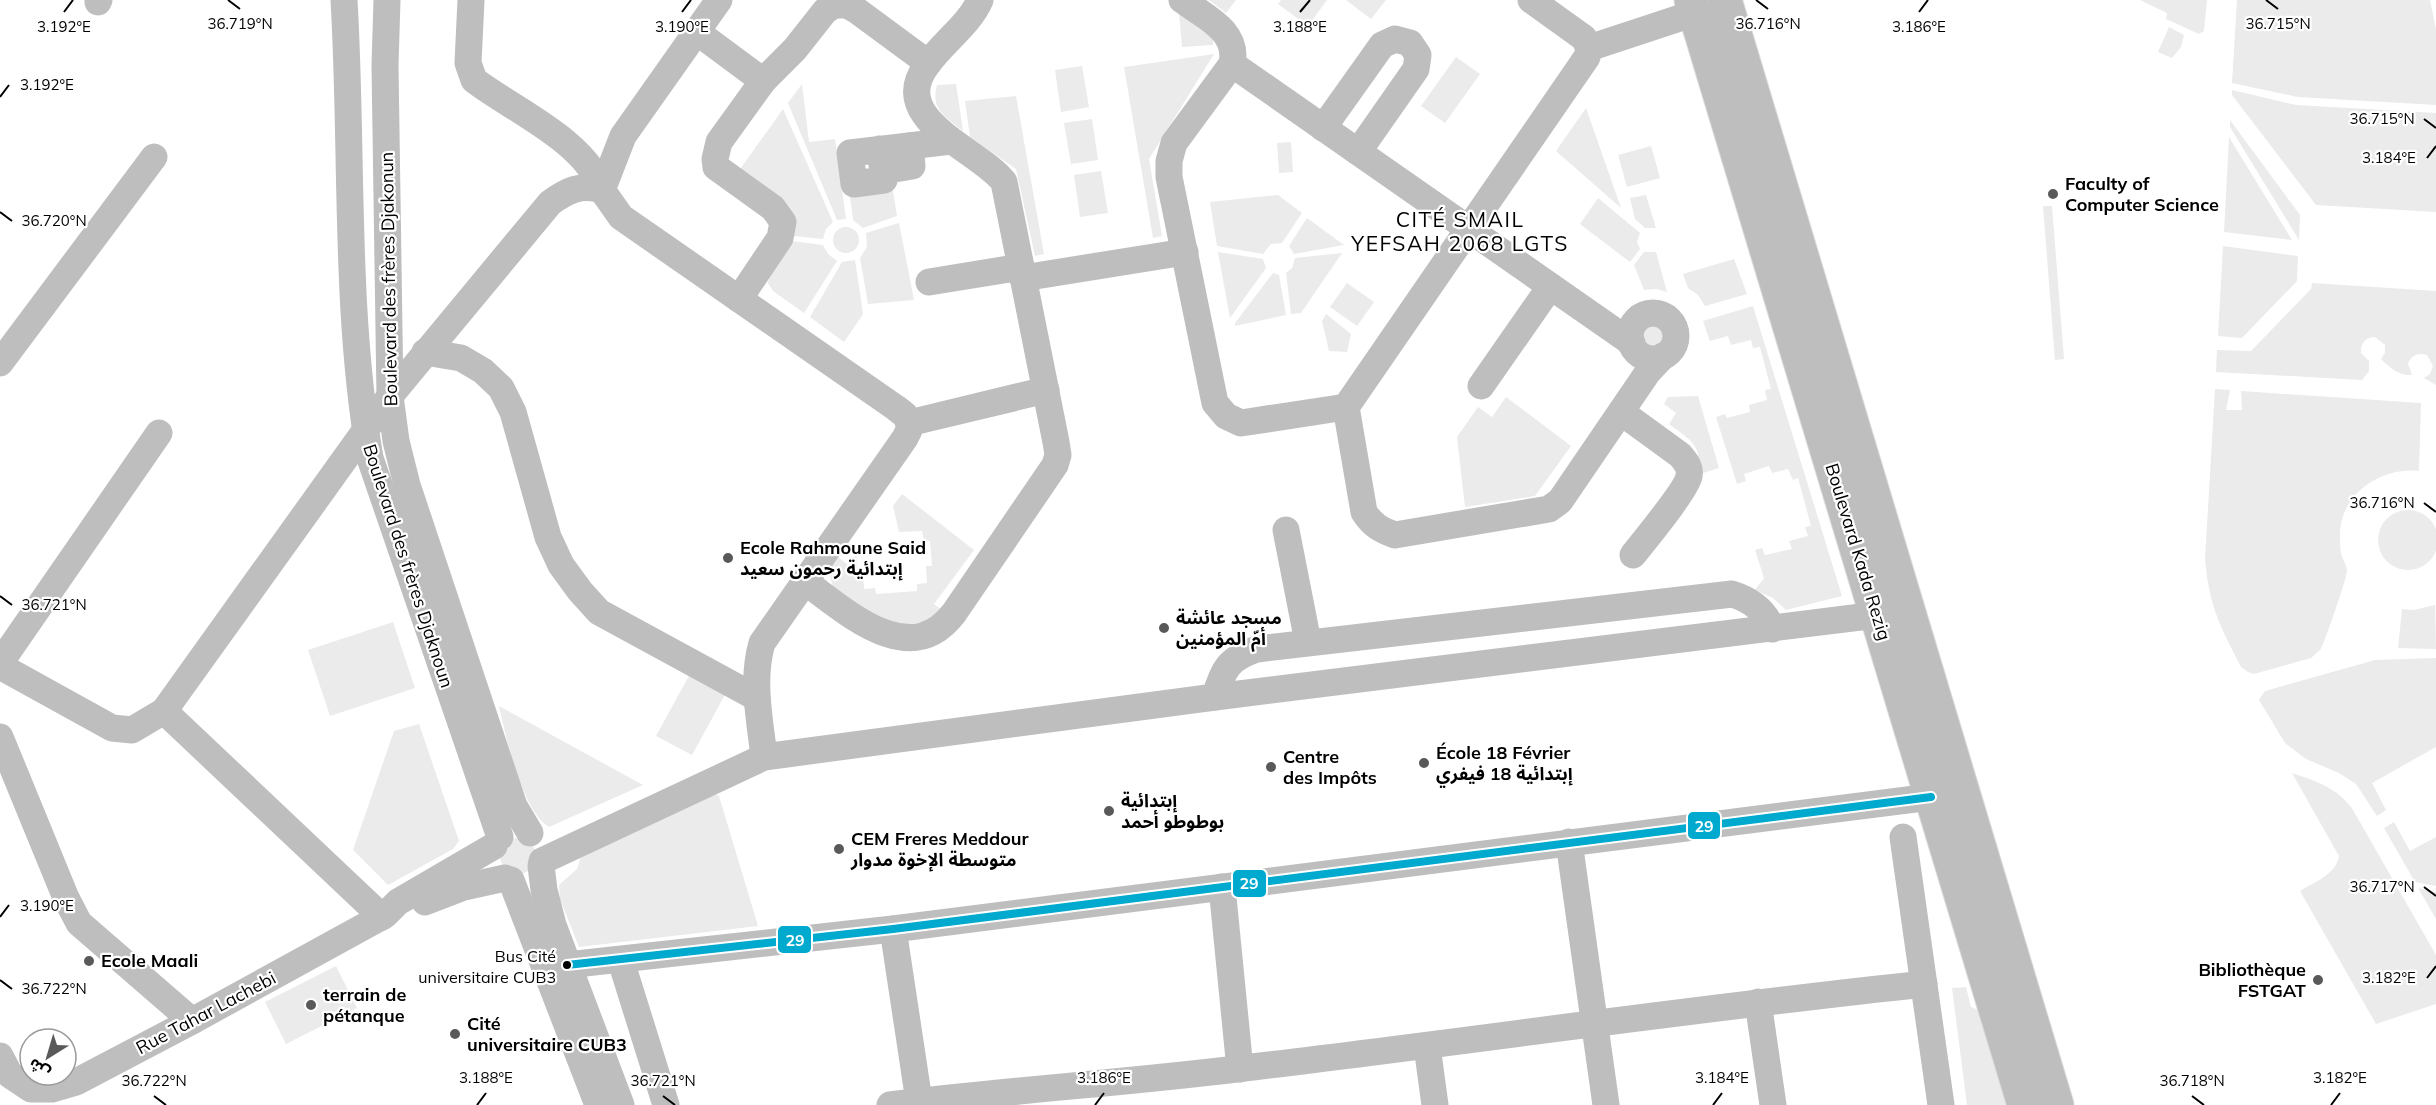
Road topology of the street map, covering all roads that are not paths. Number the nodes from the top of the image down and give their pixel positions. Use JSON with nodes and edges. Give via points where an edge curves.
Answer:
{"nodes":[{"id":1,"x":346,"y":0,"type":"edge"},
{"id":2,"x":387,"y":0,"type":"edge"},
{"id":3,"x":471,"y":0,"type":"edge"},
{"id":4,"x":719,"y":0,"type":"edge"},
{"id":5,"x":981,"y":0,"type":"edge"},
{"id":6,"x":1182,"y":0,"type":"edge"},
{"id":7,"x":1531,"y":0,"type":"edge"},
{"id":8,"x":1725,"y":0,"type":"edge"},
{"id":9,"x":1693,"y":7,"type":"edge"},
{"id":10,"x":697,"y":32,"type":"junction"},
{"id":11,"x":1589,"y":48,"type":"junction"},
{"id":12,"x":928,"y":63,"type":"junction"},
{"id":13,"x":1232,"y":64,"type":"junction"},
{"id":14,"x":385,"y":65,"type":"junction"},
{"id":15,"x":763,"y":81,"type":"junction"},
{"id":16,"x":1323,"y":128,"type":"junction"},
{"id":17,"x":951,"y":141,"type":"junction"},
{"id":18,"x":1358,"y":152,"type":"junction"},
{"id":19,"x":850,"y":153,"type":"dead end"},
{"id":20,"x":154,"y":157,"type":"dead end"},
{"id":21,"x":602,"y":189,"type":"junction"},
{"id":22,"x":1468,"y":230,"type":"junction"},
{"id":23,"x":1185,"y":252,"type":"junction"},
{"id":24,"x":1022,"y":273,"type":"junction"},
{"id":25,"x":929,"y":282,"type":"dead end"},
{"id":26,"x":1550,"y":287,"type":"junction"},
{"id":27,"x":739,"y":299,"type":"junction"},
{"id":28,"x":425,"y":352,"type":"junction"},
{"id":29,"x":0,"y":363,"type":"edge"},
{"id":30,"x":1481,"y":386,"type":"dead end"},
{"id":31,"x":1046,"y":390,"type":"junction"},
{"id":32,"x":390,"y":396,"type":"junction"},
{"id":33,"x":1346,"y":407,"type":"junction"},
{"id":34,"x":1621,"y":412,"type":"junction"},
{"id":35,"x":909,"y":423,"type":"junction"},
{"id":36,"x":159,"y":432,"type":"dead end"},
{"id":37,"x":365,"y":432,"type":"junction"},
{"id":38,"x":1286,"y":530,"type":"dead end"},
{"id":39,"x":1633,"y":555,"type":"dead end"},
{"id":40,"x":804,"y":581,"type":"junction"},
{"id":41,"x":1876,"y":615,"type":"junction"},
{"id":42,"x":1772,"y":629,"type":"junction"},
{"id":43,"x":1308,"y":642,"type":"junction"},
{"id":44,"x":0,"y":664,"type":"edge"},
{"id":45,"x":1215,"y":697,"type":"junction"},
{"id":46,"x":758,"y":698,"type":"junction"},
{"id":47,"x":164,"y":711,"type":"junction"},
{"id":48,"x":0,"y":737,"type":"edge"},
{"id":49,"x":764,"y":757,"type":"junction"},
{"id":50,"x":1931,"y":796,"type":"junction"},
{"id":51,"x":1903,"y":837,"type":"dead end"},
{"id":52,"x":497,"y":842,"type":"junction"},
{"id":53,"x":1569,"y":842,"type":"junction"},
{"id":54,"x":537,"y":850,"type":"junction"},
{"id":55,"x":508,"y":879,"type":"junction"},
{"id":56,"x":1222,"y":886,"type":"junction"},
{"id":57,"x":383,"y":916,"type":"junction"},
{"id":58,"x":893,"y":929,"type":"junction"},
{"id":59,"x":621,"y":961,"type":"junction"},
{"id":60,"x":567,"y":965,"type":"junction"},
{"id":61,"x":1924,"y":984,"type":"junction"},
{"id":62,"x":1758,"y":1002,"type":"junction"},
{"id":63,"x":192,"y":1022,"type":"junction"},
{"id":64,"x":1595,"y":1024,"type":"junction"},
{"id":65,"x":1427,"y":1046,"type":"junction"},
{"id":66,"x":0,"y":1056,"type":"edge"},
{"id":67,"x":1240,"y":1069,"type":"junction"},
{"id":68,"x":1118,"y":1093,"type":"edge"},
{"id":69,"x":920,"y":1101,"type":"junction"},
{"id":70,"x":598,"y":1105,"type":"edge"},
{"id":71,"x":621,"y":1105,"type":"edge"},
{"id":72,"x":666,"y":1105,"type":"edge"},
{"id":73,"x":890,"y":1105,"type":"edge"},
{"id":74,"x":1435,"y":1105,"type":"edge"},
{"id":75,"x":1606,"y":1105,"type":"edge"},
{"id":76,"x":1773,"y":1105,"type":"edge"},
{"id":77,"x":1941,"y":1105,"type":"edge"},
{"id":78,"x":2024,"y":1105,"type":"edge"},
{"id":79,"x":2057,"y":1105,"type":"edge"}],
"edges":[{"from":1,"to":14,"type":"street","name":"Boulevard des frères Djakonun"},
{"from":1,"to":37,"type":"street","name":"Boulevard des frères Djaknoun","via":[[350,265]]},
{"from":2,"to":14,"type":"street"},
{"from":3,"to":21,"type":"street","via":[[468,63],[474,80],[580,154]]},
{"from":4,"to":10,"type":"street"},
{"from":5,"to":12,"type":"street"},
{"from":6,"to":13,"type":"street","via":[[1227,34],[1233,43]]},
{"from":7,"to":11,"type":"street","via":[[1575,30]]},
{"from":8,"to":79,"type":"main road","name":"Boulevard Kada Rezig"},
{"from":9,"to":11,"type":"street"},
{"from":9,"to":41,"type":"main road","name":"Boulevard Kada Rezig"},
{"from":10,"to":15,"type":"street"},
{"from":10,"to":21,"type":"street","via":[[623,136]]},
{"from":11,"to":22,"type":"street","via":[[1587,57]]},
{"from":12,"to":15,"type":"street","via":[[856,10],[834,5]]},
{"from":12,"to":17,"type":"street","via":[[918,79],[920,104],[926,118]]},
{"from":13,"to":16,"type":"street"},
{"from":13,"to":23,"type":"street","via":[[1174,143],[1169,161]]},
{"from":14,"to":32,"type":"street","name":"Boulevard des frères Djakonun"},
{"from":15,"to":27,"type":"street","via":[[718,142],[715,159],[716,166],[772,208],[783,222],[780,237]]},
{"from":16,"to":18,"type":"street"},
{"from":16,"to":18,"type":"street","via":[[1382,45],[1395,39],[1410,43],[1418,55],[1416,69]]},
{"from":17,"to":19,"type":"street","via":[[891,154]]},
{"from":17,"to":24,"type":"street","via":[[985,162],[1004,182]]},
{"from":18,"to":22,"type":"street"},
{"from":20,"to":29,"type":"street"},
{"from":21,"to":27,"type":"street","via":[[621,217]]},
{"from":21,"to":28,"type":"street","via":[[575,188],[550,203]]},
{"from":22,"to":26,"type":"street"},
{"from":22,"to":33,"type":"street"},
{"from":23,"to":24,"type":"street"},
{"from":23,"to":33,"type":"street","via":[[1215,403],[1226,416],[1241,423]]},
{"from":24,"to":25,"type":"street"},
{"from":24,"to":31,"type":"street"},
{"from":26,"to":30,"type":"street"},
{"from":26,"to":34,"type":"street","via":[[1637,348]]},
{"from":27,"to":35,"type":"street","via":[[896,408]]},
{"from":28,"to":32,"type":"street"},
{"from":28,"to":46,"type":"street","via":[[462,358],[501,388],[513,412],[548,537],[561,565],[600,612]]},
{"from":31,"to":35,"type":"street"},
{"from":31,"to":40,"type":"street","via":[[1057,448],[1056,465],[942,625],[908,637],[881,633]]},
{"from":32,"to":37,"type":"street"},
{"from":32,"to":54,"type":"street","name":"Boulevard des frères Djakonun","via":[[407,485],[514,806]]},
{"from":33,"to":34,"type":"street","via":[[1364,512],[1371,523],[1395,535],[1549,509],[1560,501]]},
{"from":34,"to":39,"type":"street","via":[[1680,455],[1689,470],[1685,485]]},
{"from":35,"to":40,"type":"street","via":[[905,438]]},
{"from":36,"to":44,"type":"street"},
{"from":37,"to":47,"type":"street"},
{"from":37,"to":52,"type":"street","name":"Boulevard des frères Djaknoun","via":[[381,494]]},
{"from":38,"to":43,"type":"street"},
{"from":40,"to":46,"type":"street","via":[[762,643],[756,675]]},
{"from":41,"to":42,"type":"street"},
{"from":41,"to":50,"type":"main road","name":"Boulevard Kada Rezig"},
{"from":42,"to":43,"type":"street","via":[[1767,616],[1732,594]]},
{"from":42,"to":45,"type":"street"},
{"from":43,"to":45,"type":"street","via":[[1239,654],[1220,679]]},
{"from":44,"to":47,"type":"street","via":[[111,728],[132,730]]},
{"from":45,"to":49,"type":"street"},
{"from":46,"to":49,"type":"street"},
{"from":47,"to":57,"type":"street"},
{"from":48,"to":63,"type":"street","via":[[79,923]]},
{"from":49,"to":54,"type":"street","via":[[590,840]]},
{"from":50,"to":53,"type":"street"},
{"from":50,"to":78,"type":"main road","name":"Boulevard Kada Rezig"},
{"from":51,"to":61,"type":"street"},
{"from":52,"to":54,"type":"street","via":[[514,830]]},
{"from":52,"to":55,"type":"street","via":[[493,861],[499,873]]},
{"from":52,"to":57,"type":"street","via":[[398,902]]},
{"from":53,"to":56,"type":"street"},
{"from":53,"to":64,"type":"street"},
{"from":54,"to":55,"type":"street","via":[[531,877]]},
{"from":54,"to":60,"type":"street","via":[[553,926]]},
{"from":55,"to":57,"type":"street","via":[[458,889],[403,913]]},
{"from":55,"to":70,"type":"street"},
{"from":56,"to":58,"type":"street"},
{"from":56,"to":67,"type":"street"},
{"from":57,"to":63,"type":"street","name":"Rue Tahar Lachebi"},
{"from":58,"to":59,"type":"street"},
{"from":58,"to":69,"type":"street"},
{"from":59,"to":60,"type":"street"},
{"from":59,"to":72,"type":"street"},
{"from":60,"to":71,"type":"street"},
{"from":61,"to":62,"type":"street"},
{"from":61,"to":77,"type":"street"},
{"from":62,"to":64,"type":"street"},
{"from":62,"to":76,"type":"street"},
{"from":63,"to":66,"type":"street","name":"Rue Tahar Lachebi","via":[[76,1082],[52,1089],[31,1089],[10,1075]]},
{"from":64,"to":65,"type":"street"},
{"from":64,"to":75,"type":"street"},
{"from":65,"to":67,"type":"street"},
{"from":65,"to":74,"type":"street"},
{"from":67,"to":68,"type":"street"},
{"from":68,"to":69,"type":"street"},
{"from":69,"to":73,"type":"street"}]}
